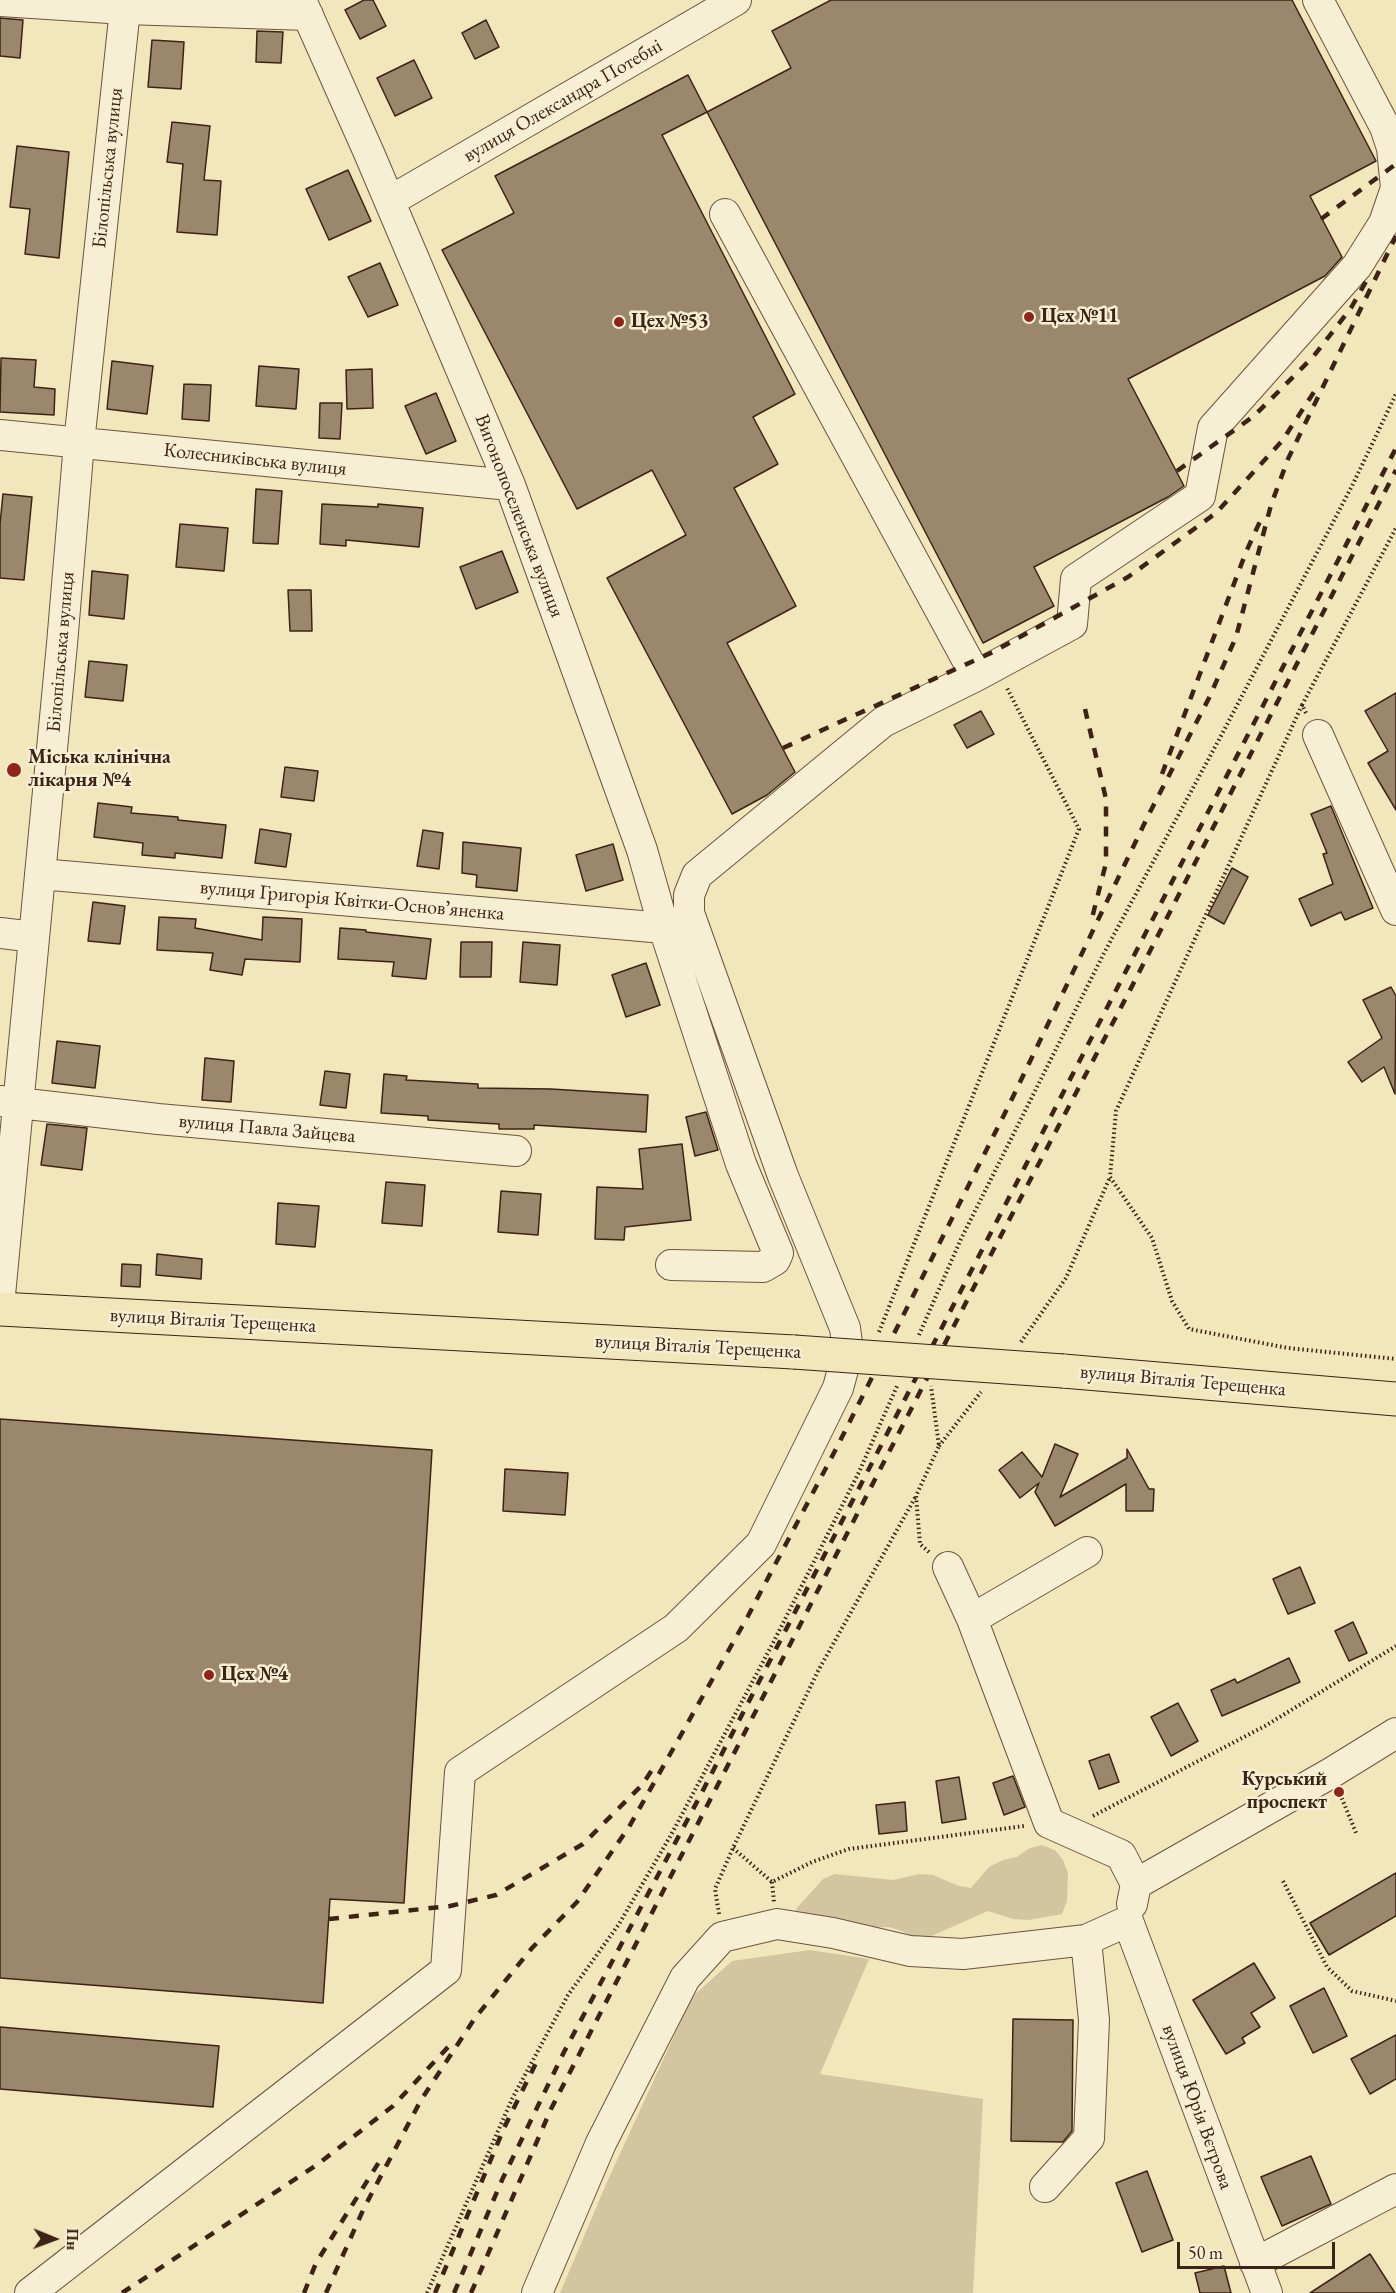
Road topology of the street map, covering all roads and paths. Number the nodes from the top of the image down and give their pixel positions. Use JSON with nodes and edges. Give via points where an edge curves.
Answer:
{"nodes":[{"id":1,"x":736,"y":0,"type":"edge"},
{"id":2,"x":1318,"y":0,"type":"edge"},
{"id":3,"x":0,"y":1,"type":"edge"},
{"id":4,"x":304,"y":8,"type":"edge"},
{"id":5,"x":125,"y":9,"type":"junction"},
{"id":6,"x":390,"y":201,"type":"junction"},
{"id":7,"x":725,"y":214,"type":"dead end"},
{"id":8,"x":1396,"y":394,"type":"edge"},
{"id":9,"x":0,"y":435,"type":"edge"},
{"id":10,"x":79,"y":443,"type":"junction"},
{"id":11,"x":510,"y":485,"type":"junction"},
{"id":12,"x":1396,"y":528,"type":"edge"},
{"id":13,"x":986,"y":671,"type":"junction"},
{"id":14,"x":1302,"y":705,"type":"junction"},
{"id":15,"x":1318,"y":735,"type":"joint"},
{"id":16,"x":40,"y":874,"type":"junction"},
{"id":17,"x":1396,"y":910,"type":"edge"},
{"id":18,"x":664,"y":928,"type":"junction"},
{"id":19,"x":0,"y":933,"type":"edge"},
{"id":20,"x":34,"y":937,"type":"junction"},
{"id":21,"x":9,"y":1101,"type":"edge"},
{"id":22,"x":516,"y":1151,"type":"dead end"},
{"id":23,"x":1110,"y":1177,"type":"junction"},
{"id":24,"x":671,"y":1265,"type":"dead end"},
{"id":25,"x":0,"y":1295,"type":"edge"},
{"id":26,"x":0,"y":1309,"type":"edge"},
{"id":27,"x":922,"y":1326,"type":"junction"},
{"id":28,"x":924,"y":1336,"type":"dead end"},
{"id":29,"x":918,"y":1337,"type":"dead end"},
{"id":30,"x":875,"y":1341,"type":"dead end"},
{"id":31,"x":1016,"y":1348,"type":"dead end"},
{"id":32,"x":1396,"y":1359,"type":"edge"},
{"id":33,"x":929,"y":1375,"type":"dead end"},
{"id":34,"x":900,"y":1378,"type":"dead end"},
{"id":35,"x":988,"y":1384,"type":"dead end"},
{"id":36,"x":1396,"y":1399,"type":"edge"},
{"id":37,"x":939,"y":1446,"type":"junction"},
{"id":38,"x":916,"y":1496,"type":"junction"},
{"id":39,"x":1087,"y":1552,"type":"dead end"},
{"id":40,"x":948,"y":1567,"type":"joint"},
{"id":41,"x":972,"y":1619,"type":"junction"},
{"id":42,"x":1396,"y":1646,"type":"edge"},
{"id":43,"x":1396,"y":1733,"type":"edge"},
{"id":44,"x":1331,"y":1773,"type":"junction"},
{"id":45,"x":1049,"y":1822,"type":"junction"},
{"id":46,"x":1357,"y":1835,"type":"dead end"},
{"id":47,"x":733,"y":1848,"type":"junction"},
{"id":48,"x":1283,"y":1881,"type":"dead end"},
{"id":49,"x":1136,"y":1884,"type":"junction"},
{"id":50,"x":1128,"y":1921,"type":"junction"},
{"id":51,"x":722,"y":1937,"type":"junction"},
{"id":52,"x":1086,"y":1940,"type":"junction"},
{"id":53,"x":1396,"y":2001,"type":"edge"},
{"id":54,"x":1045,"y":2187,"type":"dead end"},
{"id":55,"x":1396,"y":2189,"type":"edge"},
{"id":56,"x":1256,"y":2263,"type":"junction"},
{"id":57,"x":30,"y":2293,"type":"edge"},
{"id":58,"x":427,"y":2293,"type":"edge"},
{"id":59,"x":537,"y":2293,"type":"edge"},
{"id":60,"x":1267,"y":2293,"type":"edge"}],
"edges":[{"from":1,"to":6,"type":"street","name":"вулиця Олександра Потебні"},
{"from":2,"to":13,"type":"street","via":[[1385,127],[1392,148],[1396,188],[1384,223],[1357,266],[1213,428],[1200,496],[1076,579],[1072,624]]},
{"from":3,"to":5,"type":"street"},
{"from":4,"to":5,"type":"street"},
{"from":4,"to":6,"type":"street","name":"Вигонопоселенська вулиця"},
{"from":5,"to":10,"type":"street","name":"Білопільська вулиця"},
{"from":6,"to":11,"type":"street","name":"Вигонопоселенська вулиця"},
{"from":7,"to":13,"type":"street"},
{"from":8,"to":27,"type":"path","via":[[1222,735],[1104,953],[961,1239]]},
{"from":9,"to":10,"type":"street","name":"Колесниківська вулиця"},
{"from":10,"to":11,"type":"street","name":"Колесниківська вулиця"},
{"from":10,"to":16,"type":"street","name":"Білопільська вулиця"},
{"from":11,"to":18,"type":"street","name":"Вигонопоселенська вулиця","via":[[642,850]]},
{"from":12,"to":14,"type":"path"},
{"from":13,"to":30,"type":"path","via":[[1079,829]]},
{"from":13,"to":57,"type":"street","via":[[883,722],[697,875],[689,895],[689,913],[783,1176],[845,1328],[848,1351],[838,1388],[761,1544],[676,1628],[460,1772],[446,1970]]},
{"from":14,"to":15,"type":"path"},
{"from":14,"to":23,"type":"path","via":[[1116,1111]]},
{"from":15,"to":17,"type":"street"},
{"from":16,"to":18,"type":"street","name":"вулиця Григорія Квітки-Основʼяненка"},
{"from":16,"to":20,"type":"street","name":"Білопільська вулиця"},
{"from":18,"to":24,"type":"street","name":"Вигонопоселенська вулиця","via":[[741,1164],[778,1253],[775,1260],[763,1267]]},
{"from":19,"to":20,"type":"street"},
{"from":20,"to":21,"type":"street","name":"Білопільська вулиця"},
{"from":21,"to":22,"type":"street","name":"вулиця Павла Зайцева","via":[[159,1119]]},
{"from":21,"to":25,"type":"street","name":"Білопільська вулиця"},
{"from":23,"to":31,"type":"path","via":[[1066,1278]]},
{"from":23,"to":32,"type":"path","via":[[1152,1238],[1172,1301],[1189,1329],[1288,1348]]},
{"from":26,"to":36,"type":"main road","name":"вулиця Віталія Терещенка","bridge":true,"via":[[794,1352]]},
{"from":27,"to":28,"type":"path"},
{"from":27,"to":29,"type":"path"},
{"from":33,"to":37,"type":"path"},
{"from":34,"to":58,"type":"path","via":[[859,1472],[682,1816],[619,1924],[567,1995],[512,2099]]},
{"from":35,"to":37,"type":"path"},
{"from":37,"to":38,"type":"path"},
{"from":38,"to":40,"type":"path","via":[[920,1544]]},
{"from":38,"to":47,"type":"path","via":[[818,1671]]},
{"from":39,"to":41,"type":"street"},
{"from":40,"to":41,"type":"street"},
{"from":41,"to":45,"type":"street"},
{"from":42,"to":45,"type":"path","via":[[1264,1725],[1095,1816]]},
{"from":43,"to":44,"type":"street"},
{"from":44,"to":46,"type":"path"},
{"from":44,"to":49,"type":"street"},
{"from":45,"to":47,"type":"path","via":[[849,1849],[772,1882]]},
{"from":45,"to":49,"type":"street","via":[[1121,1855]]},
{"from":47,"to":51,"type":"path","via":[[715,1890]]},
{"from":48,"to":53,"type":"path","via":[[1327,1967],[1352,1990]]},
{"from":49,"to":50,"type":"street"},
{"from":50,"to":52,"type":"street"},
{"from":50,"to":56,"type":"street","name":"вулиця Юрія Вєтрова"},
{"from":51,"to":52,"type":"street","via":[[777,1924],[909,1950],[963,1954]]},
{"from":51,"to":59,"type":"street","via":[[680,1988],[601,2143]]},
{"from":52,"to":54,"type":"street","via":[[1094,2020],[1089,2138]]},
{"from":55,"to":56,"type":"street"},
{"from":56,"to":60,"type":"street","name":"вулиця Юрія Вєтрова"}]}
